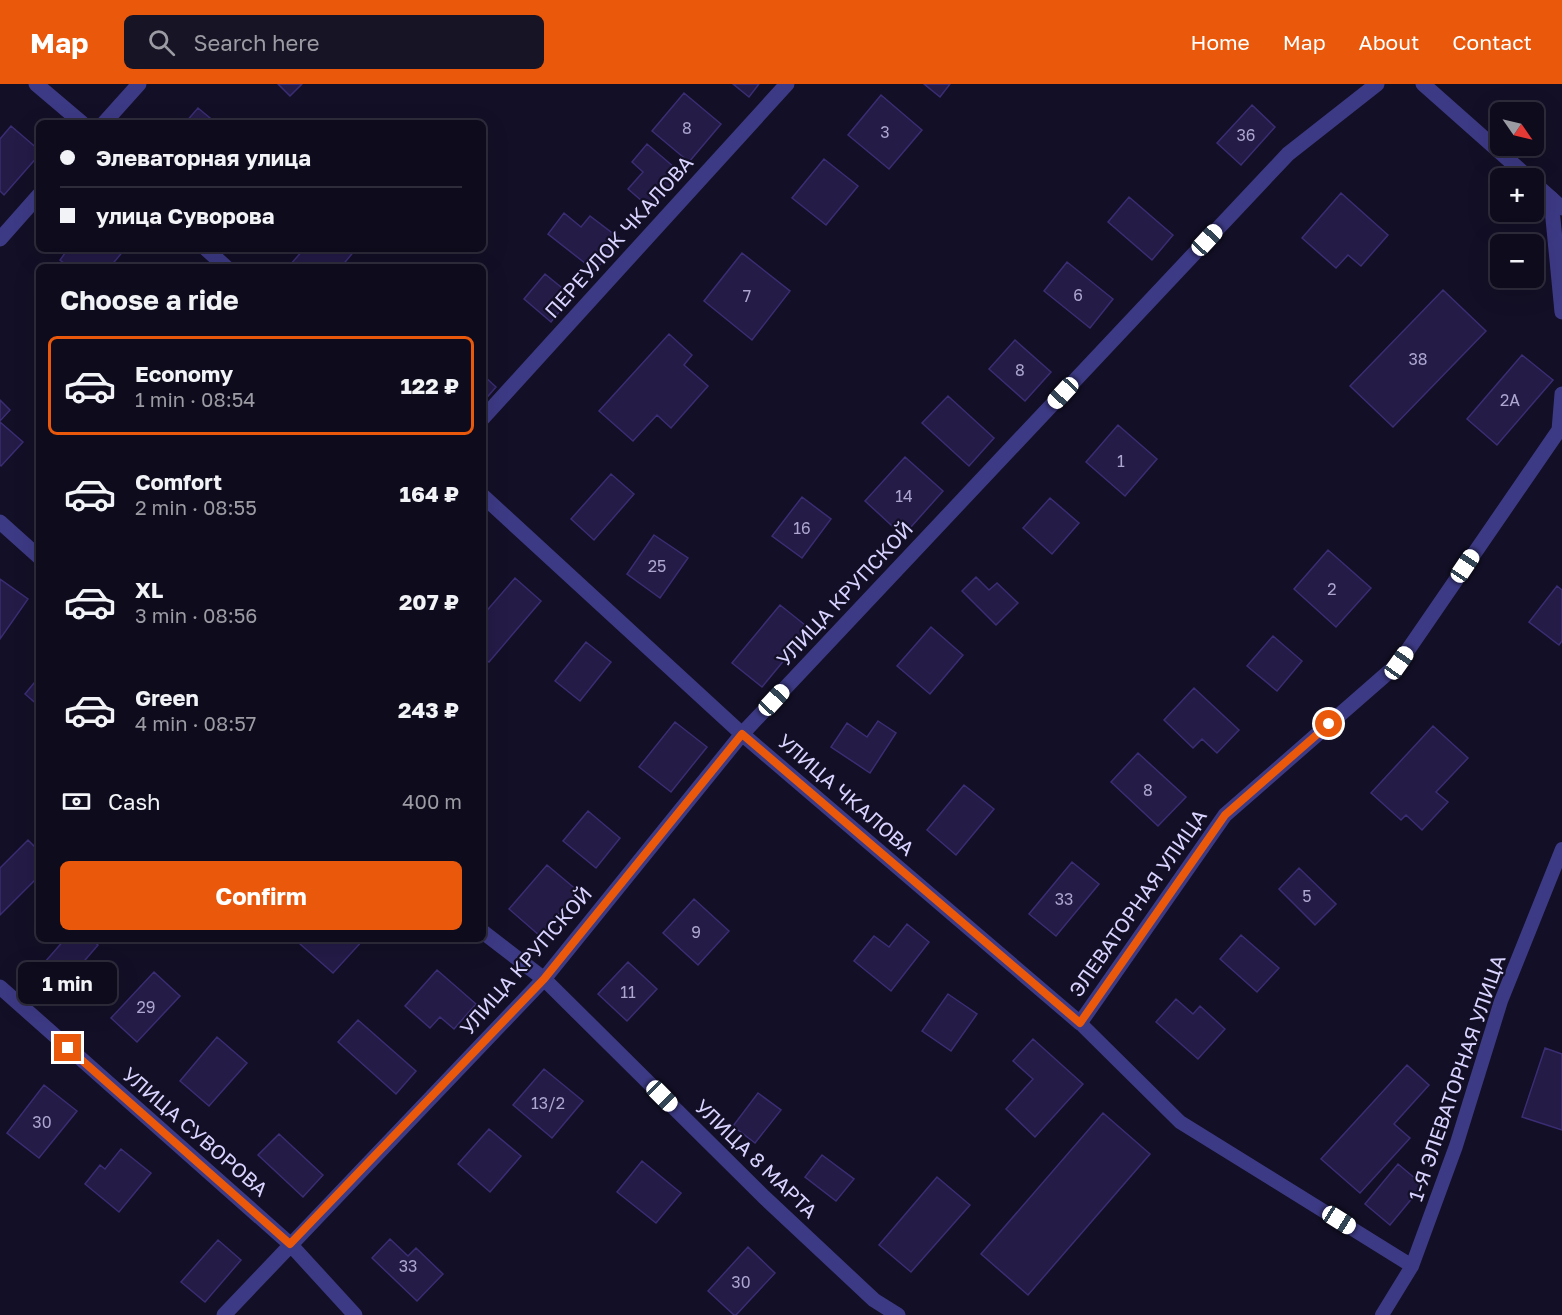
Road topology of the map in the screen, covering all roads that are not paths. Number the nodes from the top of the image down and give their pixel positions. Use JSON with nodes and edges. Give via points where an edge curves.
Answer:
{"nodes":[{"id":1,"x":36,"y":84,"type":"edge"},
{"id":2,"x":139,"y":84,"type":"edge"},
{"id":3,"x":787,"y":84,"type":"edge"},
{"id":4,"x":1377,"y":84,"type":"edge"},
{"id":5,"x":1423,"y":84,"type":"edge"},
{"id":6,"x":78,"y":120,"type":"edge"},
{"id":7,"x":107,"y":120,"type":"edge"},
{"id":8,"x":1518,"y":168,"type":"edge"},
{"id":9,"x":1544,"y":192,"type":"edge"},
{"id":10,"x":36,"y":198,"type":"edge"},
{"id":11,"x":1556,"y":203,"type":"edge"},
{"id":12,"x":0,"y":239,"type":"edge"},
{"id":13,"x":209,"y":252,"type":"edge"},
{"id":14,"x":223,"y":264,"type":"edge"},
{"id":15,"x":1562,"y":312,"type":"edge"},
{"id":16,"x":1562,"y":394,"type":"edge"},
{"id":17,"x":486,"y":415,"type":"edge"},
{"id":18,"x":486,"y":499,"type":"edge"},
{"id":19,"x":0,"y":522,"type":"edge"},
{"id":20,"x":36,"y":554,"type":"edge"},
{"id":21,"x":742,"y":734,"type":"junction"},
{"id":22,"x":1562,"y":849,"type":"edge"},
{"id":23,"x":486,"y":934,"type":"edge"},
{"id":24,"x":544,"y":979,"type":"junction"},
{"id":25,"x":0,"y":987,"type":"edge"},
{"id":26,"x":1080,"y":1023,"type":"junction"},
{"id":27,"x":290,"y":1244,"type":"junction"},
{"id":28,"x":1412,"y":1266,"type":"junction"},
{"id":29,"x":224,"y":1315,"type":"edge"},
{"id":30,"x":355,"y":1315,"type":"edge"},
{"id":31,"x":898,"y":1315,"type":"edge"},
{"id":32,"x":1382,"y":1315,"type":"edge"}],
"edges":[{"from":1,"to":6,"type":"street"},
{"from":2,"to":7,"type":"street"},
{"from":3,"to":17,"type":"street","name":"ПЕРЕУЛОК ЧКАЛОВА"},
{"from":4,"to":21,"type":"street","name":"УЛИЦА КРУПСКОЙ","via":[[1288,154]]},
{"from":5,"to":8,"type":"street"},
{"from":9,"to":11,"type":"street"},
{"from":10,"to":12,"type":"street"},
{"from":11,"to":15,"type":"street"},
{"from":13,"to":14,"type":"street"},
{"from":16,"to":26,"type":"street","name":"ЭЛЕВАТОРНАЯ УЛИЦА","via":[[1559,430],[1399,663],[1225,815]]},
{"from":18,"to":21,"type":"street","name":"УЛИЦА ЧКАЛОВА"},
{"from":19,"to":20,"type":"street"},
{"from":21,"to":24,"type":"street","name":"УЛИЦА КРУПСКОЙ"},
{"from":21,"to":26,"type":"street","name":"УЛИЦА ЧКАЛОВА"},
{"from":22,"to":28,"type":"lane","name":"1-Я ЭЛЕВАТОРНАЯ УЛИЦА","via":[[1502,1001],[1456,1146]]},
{"from":23,"to":24,"type":"street","name":"УЛИЦА 8 МАРТА"},
{"from":24,"to":27,"type":"street","name":"УЛИЦА КРУПСКОЙ"},
{"from":24,"to":31,"type":"street","name":"УЛИЦА 8 МАРТА","via":[[764,1197],[874,1300]]},
{"from":25,"to":27,"type":"street","name":"УЛИЦА СУВОРОВА"},
{"from":26,"to":28,"type":"lane","via":[[1180,1122]]},
{"from":27,"to":29,"type":"street","name":"УЛИЦА КРУПСКОЙ"},
{"from":27,"to":30,"type":"street","name":"УЛИЦА СУВОРОВА"},
{"from":28,"to":32,"type":"lane","name":"1-Я ЭЛЕВАТОРНАЯ УЛИЦА"}]}
